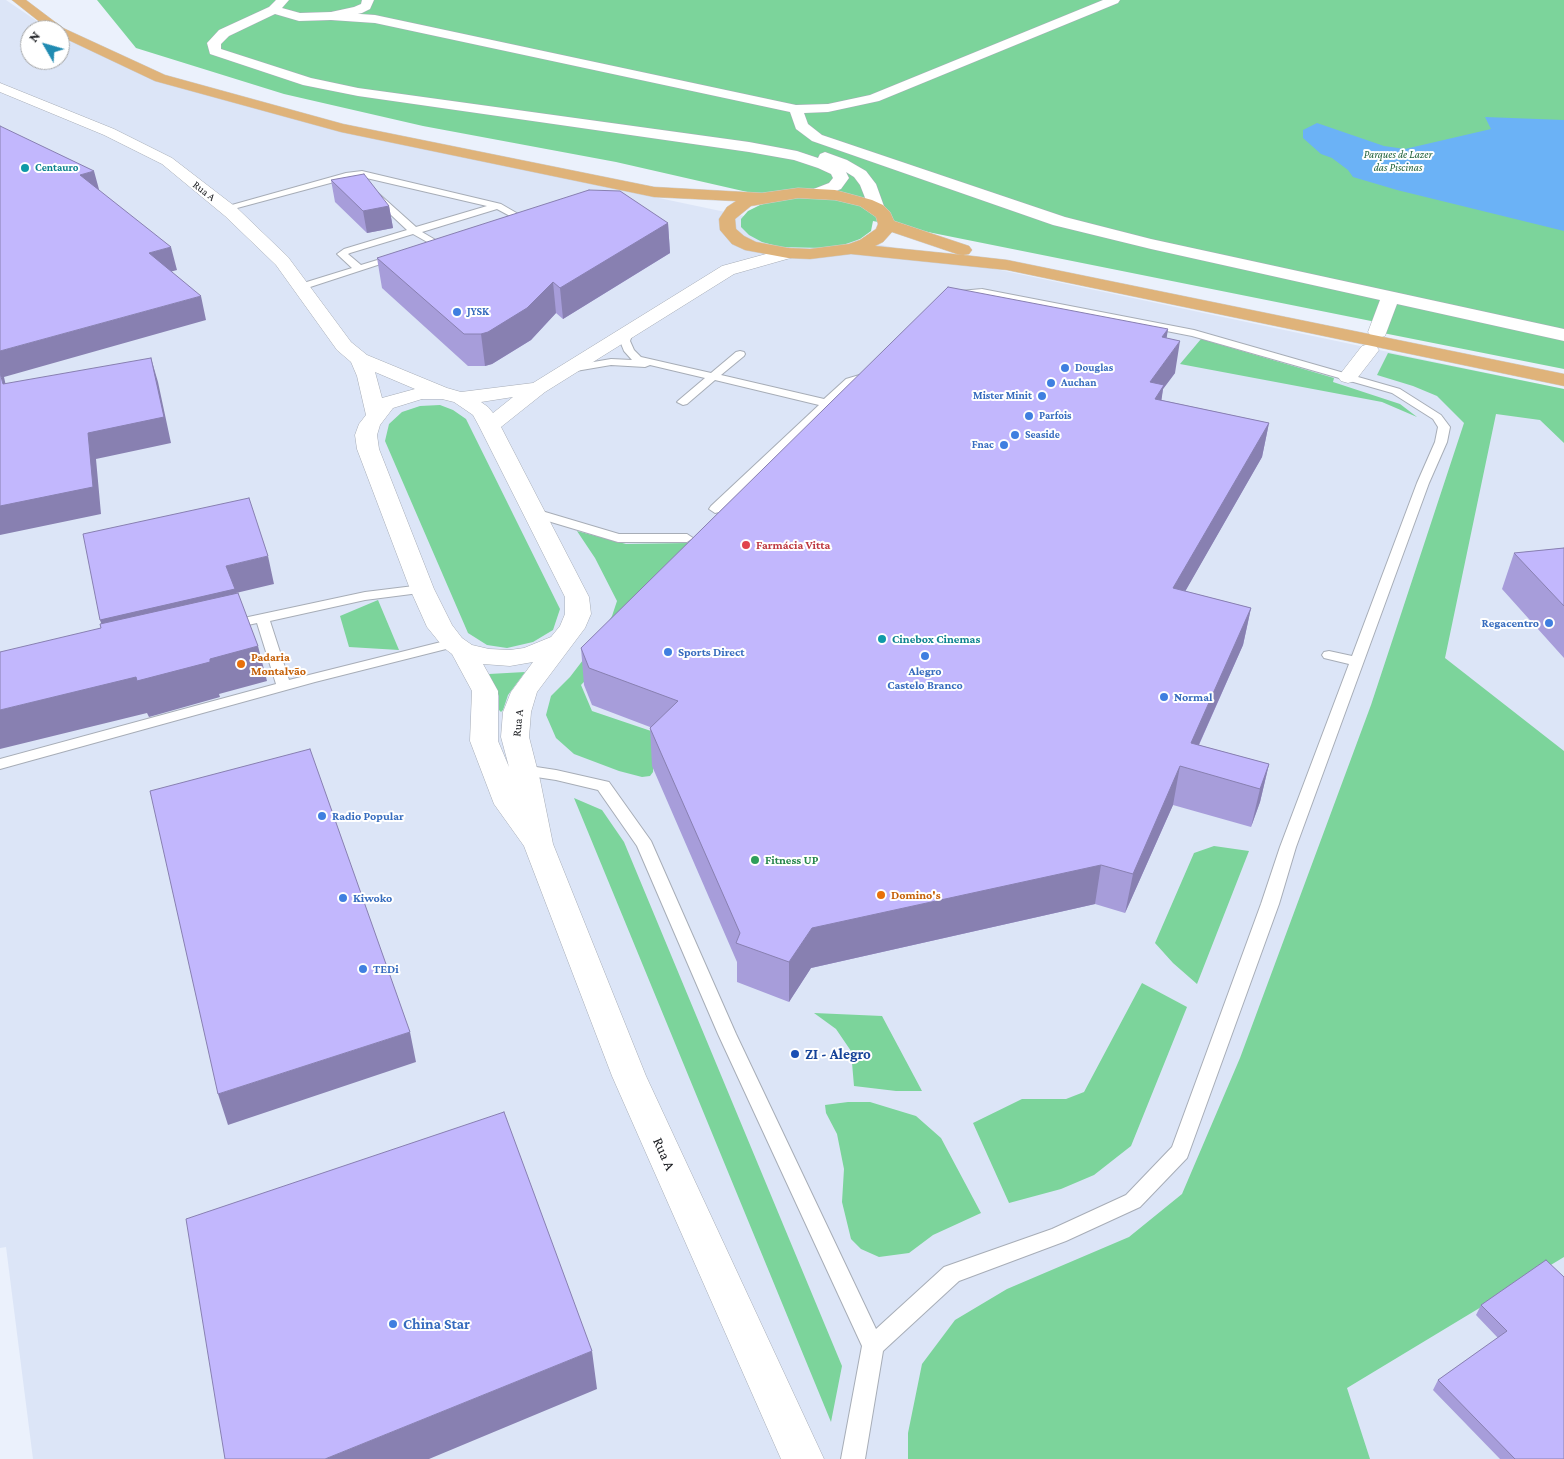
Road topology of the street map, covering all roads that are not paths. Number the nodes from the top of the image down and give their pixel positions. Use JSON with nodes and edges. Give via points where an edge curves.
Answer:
{"nodes":[{"id":1,"x":18,"y":0,"type":"edge"},
{"id":2,"x":370,"y":0,"type":"edge"},
{"id":3,"x":1114,"y":0,"type":"edge"},
{"id":4,"x":279,"y":4,"type":"edge"},
{"id":5,"x":358,"y":10,"type":"junction"},
{"id":6,"x":331,"y":16,"type":"junction"},
{"id":7,"x":298,"y":17,"type":"junction"},
{"id":8,"x":375,"y":19,"type":"junction"},
{"id":9,"x":44,"y":20,"type":"edge"},
{"id":10,"x":70,"y":36,"type":"edge"},
{"id":11,"x":238,"y":60,"type":"junction"},
{"id":12,"x":0,"y":87,"type":"edge"},
{"id":13,"x":796,"y":109,"type":"junction"},
{"id":14,"x":750,"y":147,"type":"junction"},
{"id":15,"x":352,"y":174,"type":"junction"},
{"id":16,"x":654,"y":192,"type":"junction"},
{"id":17,"x":817,"y":193,"type":"junction"},
{"id":18,"x":762,"y":198,"type":"junction"},
{"id":19,"x":498,"y":206,"type":"junction"},
{"id":20,"x":226,"y":208,"type":"junction"},
{"id":21,"x":881,"y":216,"type":"junction"},
{"id":22,"x":727,"y":219,"type":"junction"},
{"id":23,"x":489,"y":227,"type":"edge"},
{"id":24,"x":414,"y":231,"type":"junction"},
{"id":25,"x":738,"y":240,"type":"junction"},
{"id":26,"x":436,"y":244,"type":"edge"},
{"id":27,"x":851,"y":249,"type":"junction"},
{"id":28,"x":410,"y":252,"type":"edge"},
{"id":29,"x":788,"y":253,"type":"junction"},
{"id":30,"x":1007,"y":265,"type":"junction"},
{"id":31,"x":359,"y":269,"type":"junction"},
{"id":32,"x":728,"y":270,"type":"junction"},
{"id":33,"x":301,"y":287,"type":"junction"},
{"id":34,"x":952,"y":298,"type":"edge"},
{"id":35,"x":1390,"y":298,"type":"junction"},
{"id":36,"x":628,"y":332,"type":"junction"},
{"id":37,"x":1378,"y":332,"type":"dead end"},
{"id":38,"x":1564,"y":335,"type":"edge"},
{"id":39,"x":1369,"y":350,"type":"dead end"},
{"id":40,"x":740,"y":354,"type":"dead end"},
{"id":41,"x":360,"y":359,"type":"junction"},
{"id":42,"x":654,"y":364,"type":"junction"},
{"id":43,"x":884,"y":364,"type":"edge"},
{"id":44,"x":570,"y":369,"type":"junction"},
{"id":45,"x":713,"y":377,"type":"junction"},
{"id":46,"x":1348,"y":377,"type":"junction"},
{"id":47,"x":1564,"y":380,"type":"edge"},
{"id":48,"x":538,"y":388,"type":"junction"},
{"id":49,"x":452,"y":396,"type":"junction"},
{"id":50,"x":683,"y":402,"type":"dead end"},
{"id":51,"x":826,"y":403,"type":"junction"},
{"id":52,"x":376,"y":415,"type":"junction"},
{"id":53,"x":490,"y":426,"type":"junction"},
{"id":54,"x":715,"y":509,"type":"dead end"},
{"id":55,"x":535,"y":513,"type":"junction"},
{"id":56,"x":687,"y":538,"type":"dead end"},
{"id":57,"x":422,"y":589,"type":"junction"},
{"id":58,"x":262,"y":618,"type":"junction"},
{"id":59,"x":216,"y":628,"type":"edge"},
{"id":60,"x":560,"y":642,"type":"junction"},
{"id":61,"x":458,"y":647,"type":"junction"},
{"id":62,"x":1329,"y":655,"type":"dead end"},
{"id":63,"x":1357,"y":661,"type":"junction"},
{"id":64,"x":284,"y":687,"type":"junction"},
{"id":65,"x":0,"y":764,"type":"edge"},
{"id":66,"x":523,"y":770,"type":"junction"},
{"id":67,"x":538,"y":844,"type":"junction"},
{"id":68,"x":873,"y":1346,"type":"junction"},
{"id":69,"x":802,"y":1459,"type":"edge"},
{"id":70,"x":853,"y":1459,"type":"edge"}],
"edges":[{"from":1,"to":9,"type":"main road"},
{"from":2,"to":5,"type":"street"},
{"from":3,"to":13,"type":"street","via":[[874,98],[828,108]]},
{"from":4,"to":7,"type":"street","via":[[286,15]]},
{"from":4,"to":11,"type":"street","via":[[224,33],[214,43],[215,52]]},
{"from":5,"to":6,"type":"street"},
{"from":5,"to":8,"type":"street"},
{"from":6,"to":7,"type":"street"},
{"from":6,"to":8,"type":"street"},
{"from":7,"to":11,"type":"street","via":[[256,25],[239,32],[229,40],[229,49]]},
{"from":8,"to":13,"type":"street"},
{"from":10,"to":16,"type":"main road","via":[[160,78],[340,128]]},
{"from":11,"to":14,"type":"street","via":[[308,82],[358,92]]},
{"from":12,"to":20,"type":"street","name":"Rua A","via":[[109,132],[168,162]]},
{"from":13,"to":35,"type":"street","via":[[801,126],[817,138],[1059,221]]},
{"from":14,"to":17,"type":"street","via":[[797,156],[837,171],[841,178],[836,186]]},
{"from":14,"to":21,"type":"street","via":[[791,149],[841,162],[860,174],[868,184]]},
{"from":15,"to":19,"type":"lane"},
{"from":15,"to":20,"type":"lane"},
{"from":15,"to":24,"type":"lane"},
{"from":16,"to":18,"type":"main road"},
{"from":16,"to":22,"type":"main road"},
{"from":17,"to":18,"type":"main road"},
{"from":17,"to":21,"type":"main road","via":[[852,198]]},
{"from":18,"to":22,"type":"main road","via":[[733,210]]},
{"from":19,"to":23,"type":"lane","via":[[516,215],[507,222]]},
{"from":19,"to":24,"type":"lane"},
{"from":20,"to":33,"type":"street","name":"Rua A","via":[[282,261]]},
{"from":21,"to":27,"type":"main road","via":[[884,231],[877,238]]},
{"from":21,"to":30,"type":"main road"},
{"from":22,"to":25,"type":"main road","via":[[728,230]]},
{"from":24,"to":26,"type":"lane"},
{"from":24,"to":31,"type":"lane","via":[[342,254]]},
{"from":25,"to":29,"type":"main road","via":[[768,251]]},
{"from":25,"to":32,"type":"street"},
{"from":27,"to":29,"type":"main road"},
{"from":27,"to":30,"type":"main road"},
{"from":28,"to":31,"type":"lane"},
{"from":29,"to":32,"type":"street"},
{"from":30,"to":47,"type":"main road"},
{"from":31,"to":33,"type":"lane"},
{"from":32,"to":36,"type":"street"},
{"from":33,"to":41,"type":"street","name":"Rua A","via":[[333,334]]},
{"from":34,"to":46,"type":"lane","via":[[959,294],[982,292],[1194,333]]},
{"from":35,"to":37,"type":"street"},
{"from":35,"to":38,"type":"street"},
{"from":36,"to":42,"type":"lane","via":[[624,341],[628,351],[637,359]]},
{"from":36,"to":44,"type":"street"},
{"from":39,"to":46,"type":"street"},
{"from":40,"to":45,"type":"lane"},
{"from":41,"to":49,"type":"street","name":"Rua A"},
{"from":41,"to":52,"type":"street","name":"Rua A"},
{"from":42,"to":44,"type":"lane","via":[[611,362]]},
{"from":42,"to":45,"type":"lane"},
{"from":43,"to":51,"type":"lane","via":[[873,374],[850,381]]},
{"from":44,"to":48,"type":"street"},
{"from":45,"to":50,"type":"lane"},
{"from":45,"to":51,"type":"lane"},
{"from":46,"to":63,"type":"lane","via":[[1396,391],[1437,416],[1444,427]]},
{"from":48,"to":49,"type":"street"},
{"from":48,"to":53,"type":"street"},
{"from":49,"to":52,"type":"street","via":[[422,393],[396,399]]},
{"from":49,"to":53,"type":"street","name":"Rua A","via":[[481,411]]},
{"from":51,"to":54,"type":"lane"},
{"from":52,"to":57,"type":"street","name":"Rua A","via":[[366,435],[368,449]]},
{"from":53,"to":55,"type":"street","name":"Rua A"},
{"from":55,"to":56,"type":"lane","via":[[618,538]]},
{"from":55,"to":60,"type":"street","name":"Rua A","via":[[577,597],[578,614],[572,628]]},
{"from":57,"to":58,"type":"lane","via":[[365,596]]},
{"from":57,"to":61,"type":"street","name":"Rua A","via":[[440,627]]},
{"from":58,"to":59,"type":"lane"},
{"from":58,"to":64,"type":"lane"},
{"from":60,"to":61,"type":"street","via":[[544,650],[510,658],[488,657]]},
{"from":60,"to":66,"type":"street","name":"Rua A","via":[[524,692],[517,712],[515,737]]},
{"from":61,"to":64,"type":"lane"},
{"from":61,"to":67,"type":"street","name":"Rua A","via":[[485,691],[484,741],[512,810]]},
{"from":62,"to":63,"type":"lane"},
{"from":63,"to":68,"type":"lane","via":[[1180,1152],[1133,1201],[1058,1235],[952,1274]]},
{"from":64,"to":65,"type":"lane"},
{"from":66,"to":67,"type":"street","name":"Rua A"},
{"from":66,"to":68,"type":"lane","via":[[603,786],[645,845],[728,1034]]},
{"from":67,"to":69,"type":"street","name":"Rua A","via":[[629,1076]]},
{"from":68,"to":70,"type":"lane"}]}
